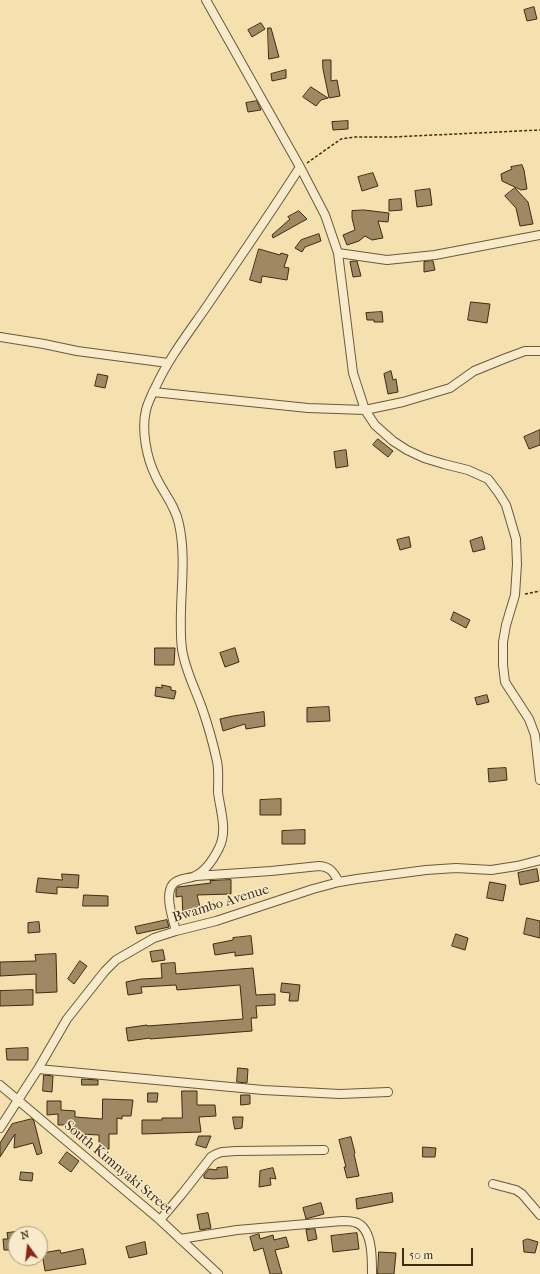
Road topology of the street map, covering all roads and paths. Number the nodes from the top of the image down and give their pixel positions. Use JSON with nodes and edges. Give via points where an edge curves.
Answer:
{"nodes":[{"id":1,"x":206,"y":0,"type":"edge"},
{"id":2,"x":540,"y":130,"type":"edge"},
{"id":3,"x":300,"y":167,"type":"junction"},
{"id":4,"x":540,"y":235,"type":"edge"},
{"id":5,"x":338,"y":253,"type":"junction"},
{"id":6,"x":0,"y":337,"type":"edge"},
{"id":7,"x":540,"y":351,"type":"edge"},
{"id":8,"x":168,"y":363,"type":"junction"},
{"id":9,"x":153,"y":392,"type":"junction"},
{"id":10,"x":365,"y":410,"type":"junction"},
{"id":11,"x":540,"y":591,"type":"edge"},
{"id":12,"x":515,"y":595,"type":"junction"},
{"id":13,"x":540,"y":780,"type":"edge"},
{"id":14,"x":540,"y":860,"type":"edge"},
{"id":15,"x":195,"y":876,"type":"junction"},
{"id":16,"x":340,"y":882,"type":"junction"},
{"id":17,"x":176,"y":931,"type":"junction"},
{"id":18,"x":38,"y":1069,"type":"junction"},
{"id":19,"x":0,"y":1085,"type":"edge"},
{"id":20,"x":388,"y":1092,"type":"dead end"},
{"id":21,"x":18,"y":1101,"type":"junction"},
{"id":22,"x":0,"y":1128,"type":"edge"},
{"id":23,"x":324,"y":1150,"type":"dead end"},
{"id":24,"x":493,"y":1184,"type":"dead end"},
{"id":25,"x":540,"y":1215,"type":"edge"},
{"id":26,"x":160,"y":1220,"type":"junction"},
{"id":27,"x":180,"y":1239,"type":"junction"},
{"id":28,"x":218,"y":1274,"type":"edge"},
{"id":29,"x":372,"y":1274,"type":"edge"}],
"edges":[{"from":1,"to":3,"type":"street"},
{"from":2,"to":3,"type":"path","via":[[341,139]]},
{"from":3,"to":5,"type":"street","via":[[325,215]]},
{"from":3,"to":8,"type":"street"},
{"from":4,"to":5,"type":"street","via":[[411,258],[387,260]]},
{"from":5,"to":10,"type":"street","via":[[354,374]]},
{"from":6,"to":8,"type":"street","via":[[77,351]]},
{"from":7,"to":10,"type":"street","via":[[525,351],[480,368],[450,388]]},
{"from":8,"to":9,"type":"street"},
{"from":9,"to":10,"type":"street","via":[[308,408]]},
{"from":9,"to":15,"type":"street","via":[[145,412],[145,438],[156,478],[172,503],[179,524],[182,549],[181,629],[184,656],[219,768],[218,791],[223,836],[213,859]]},
{"from":10,"to":12,"type":"street","via":[[375,425],[407,450],[488,479],[506,504],[516,539]]},
{"from":11,"to":12,"type":"path"},
{"from":12,"to":13,"type":"street","via":[[503,642],[505,682],[529,718],[535,735]]},
{"from":14,"to":16,"type":"street","name":"Bwambo Avenue","via":[[491,870],[426,870]]},
{"from":15,"to":16,"type":"street","via":[[319,866],[327,867]]},
{"from":15,"to":17,"type":"street","via":[[172,885],[171,911]]},
{"from":16,"to":17,"type":"street","name":"Bwambo Avenue"},
{"from":17,"to":18,"type":"street","name":"Bwambo Avenue","via":[[154,938],[116,960],[105,971],[67,1019]]},
{"from":18,"to":20,"type":"street","via":[[263,1090],[340,1094]]},
{"from":18,"to":21,"type":"street","name":"Bwambo Avenue"},
{"from":19,"to":21,"type":"street","name":"South Kimnyaki Street"},
{"from":21,"to":22,"type":"street","name":"Bwambo Avenue"},
{"from":21,"to":26,"type":"street","name":"South Kimnyaki Street"},
{"from":23,"to":26,"type":"street","via":[[236,1151],[216,1154]]},
{"from":24,"to":25,"type":"street","via":[[516,1190]]},
{"from":26,"to":27,"type":"street","name":"South Kimnyaki Street"},
{"from":27,"to":28,"type":"street","name":"South Kimnyaki Street"},
{"from":27,"to":29,"type":"street","via":[[237,1230],[354,1222],[362,1225],[367,1232]]}]}
